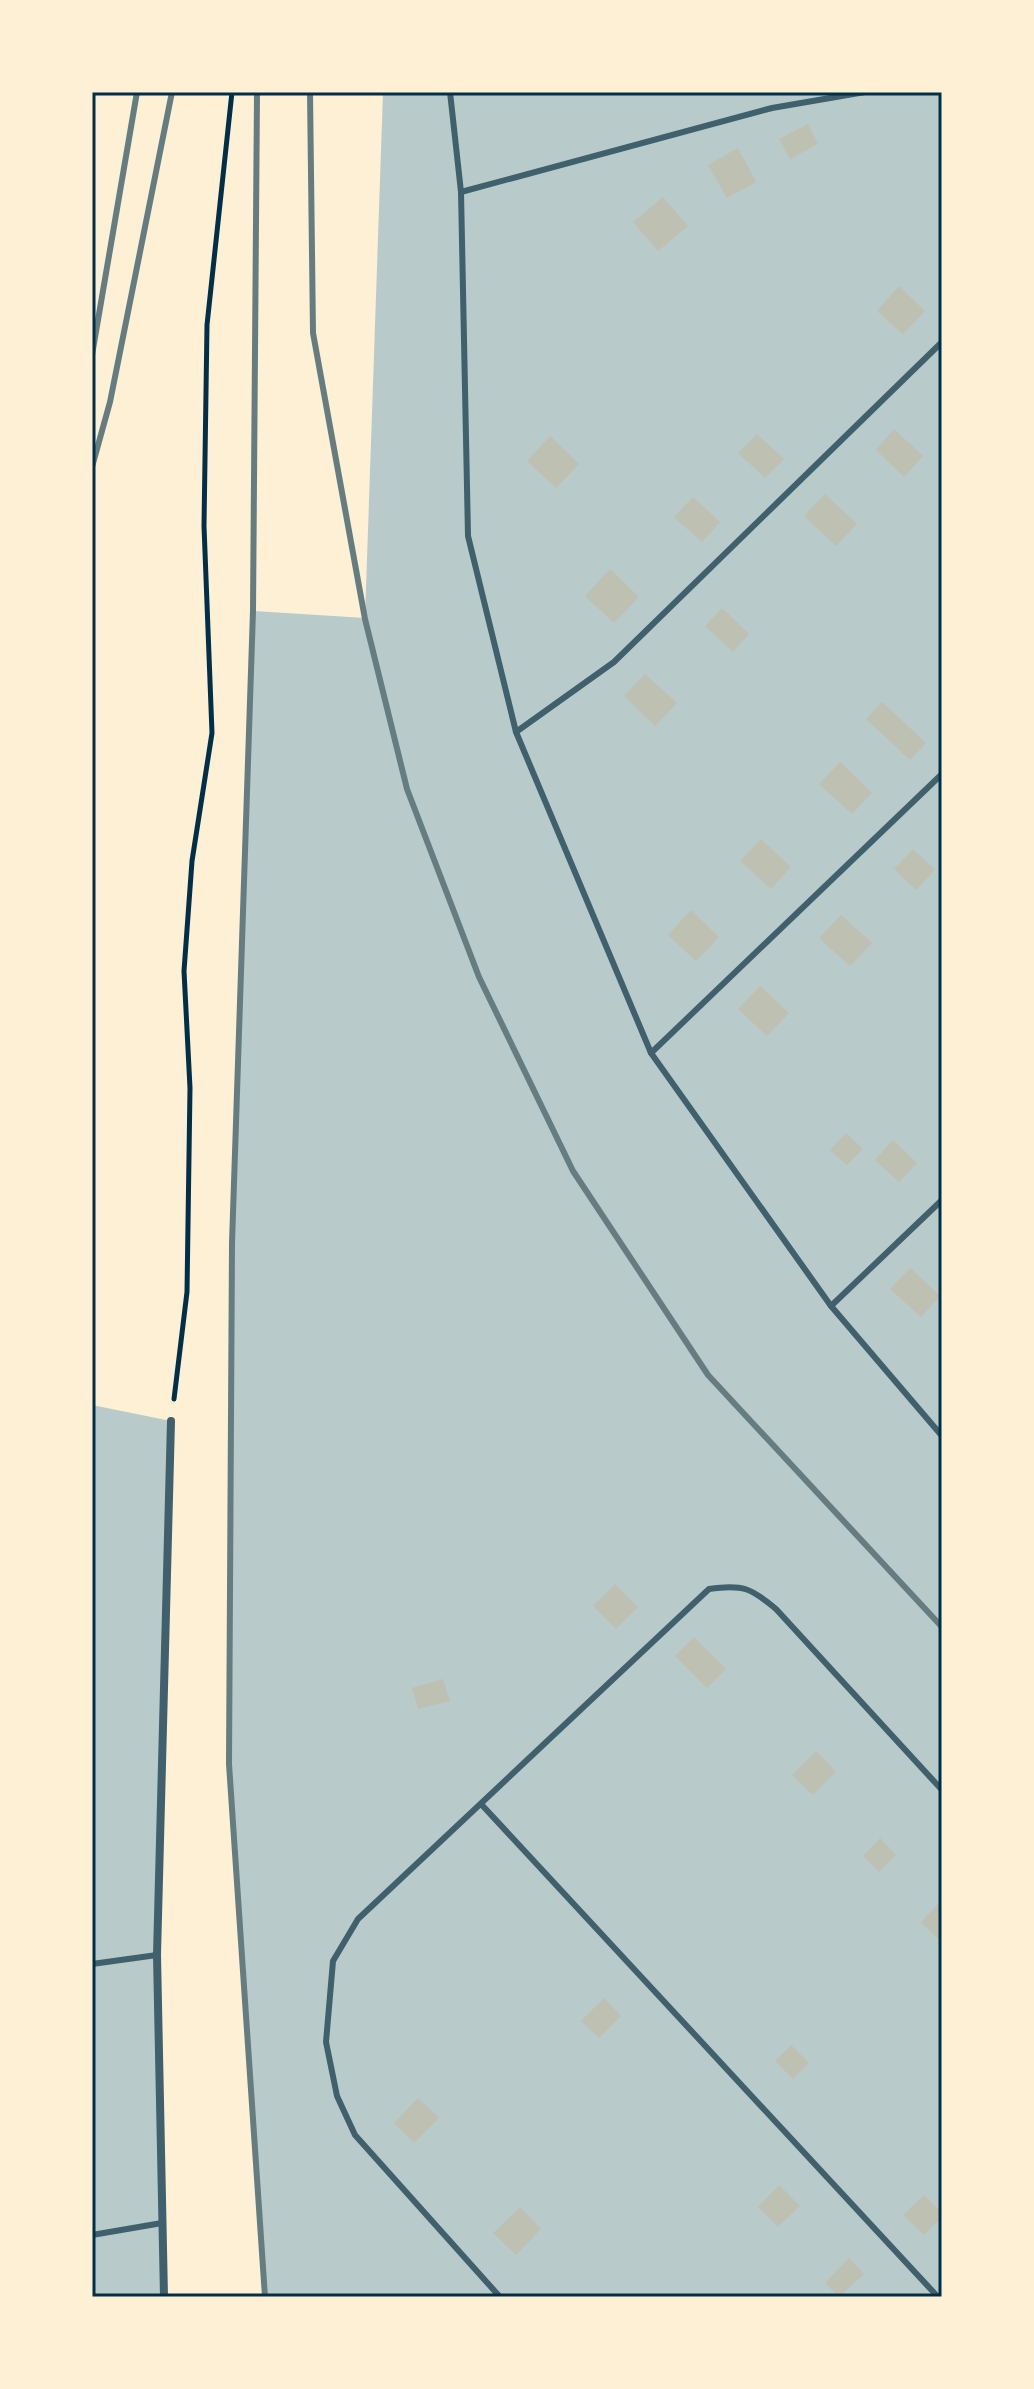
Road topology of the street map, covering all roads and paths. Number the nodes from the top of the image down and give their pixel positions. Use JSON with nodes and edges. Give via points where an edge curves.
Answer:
{"nodes":[{"id":1,"x":232,"y":92,"type":"edge"},
{"id":2,"x":450,"y":92,"type":"edge"},
{"id":3,"x":865,"y":92,"type":"edge"},
{"id":4,"x":461,"y":192,"type":"junction"},
{"id":5,"x":942,"y":342,"type":"edge"},
{"id":6,"x":516,"y":732,"type":"junction"},
{"id":7,"x":942,"y":774,"type":"edge"},
{"id":8,"x":651,"y":1053,"type":"junction"},
{"id":9,"x":942,"y":1200,"type":"edge"},
{"id":10,"x":831,"y":1306,"type":"junction"},
{"id":11,"x":171,"y":1421,"type":"joint"},
{"id":12,"x":942,"y":1436,"type":"edge"},
{"id":13,"x":942,"y":1790,"type":"edge"},
{"id":14,"x":481,"y":1804,"type":"junction"},
{"id":15,"x":157,"y":1955,"type":"junction"},
{"id":16,"x":92,"y":1964,"type":"edge"},
{"id":17,"x":162,"y":2223,"type":"junction"},
{"id":18,"x":92,"y":2235,"type":"edge"},
{"id":19,"x":164,"y":2297,"type":"edge"},
{"id":20,"x":500,"y":2297,"type":"edge"},
{"id":21,"x":938,"y":2297,"type":"edge"}],
"edges":[{"from":1,"to":11,"type":"path","via":[[207,325],[204,526],[212,733],[192,861],[184,971],[190,1088],[187,1292]]},
{"from":2,"to":4,"type":"lane"},
{"from":3,"to":4,"type":"lane","via":[[772,108]]},
{"from":4,"to":6,"type":"lane","via":[[468,536]]},
{"from":5,"to":6,"type":"lane","via":[[614,662]]},
{"from":6,"to":8,"type":"lane"},
{"from":7,"to":8,"type":"lane"},
{"from":8,"to":10,"type":"lane"},
{"from":9,"to":10,"type":"lane"},
{"from":10,"to":12,"type":"lane"},
{"from":11,"to":15,"type":"street"},
{"from":13,"to":14,"type":"lane","via":[[776,1609],[755,1592],[731,1586],[709,1589]]},
{"from":14,"to":20,"type":"lane","via":[[358,1919],[333,1961],[326,2042],[337,2096],[355,2135]]},
{"from":14,"to":21,"type":"lane"},
{"from":15,"to":16,"type":"lane"},
{"from":15,"to":17,"type":"street"},
{"from":17,"to":18,"type":"lane"},
{"from":17,"to":19,"type":"street"}]}
